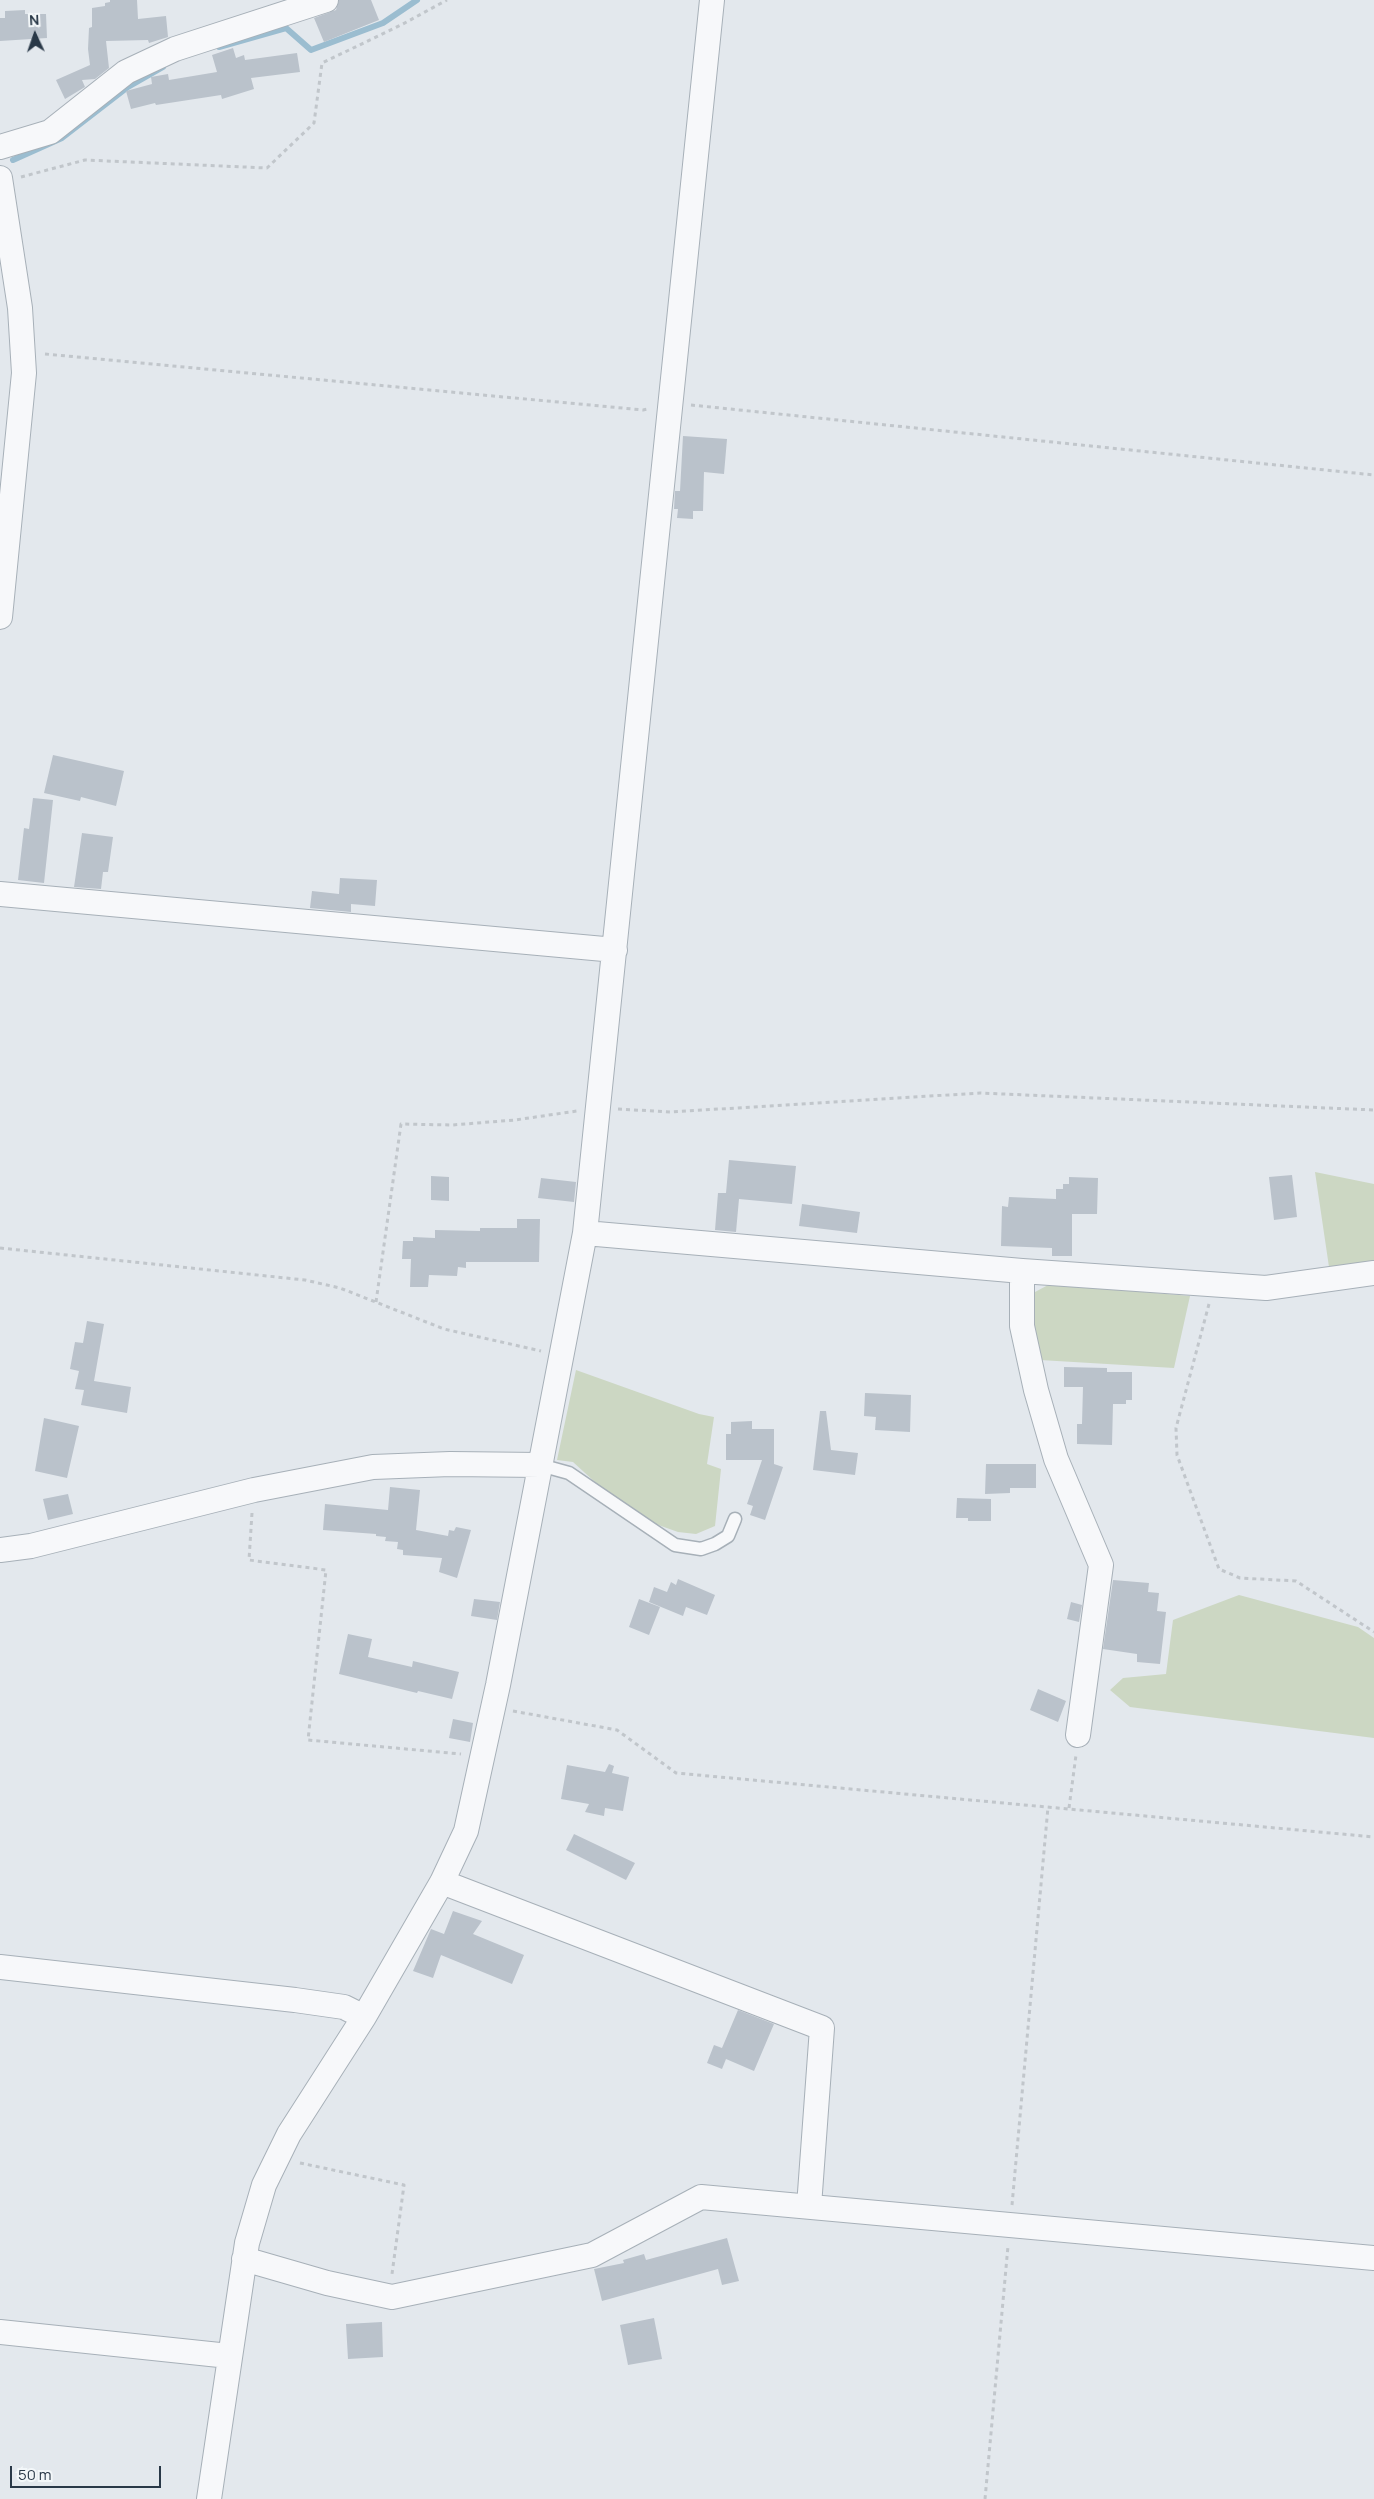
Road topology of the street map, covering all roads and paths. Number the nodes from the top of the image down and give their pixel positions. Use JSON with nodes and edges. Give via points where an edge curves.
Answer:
{"nodes":[{"id":1,"x":326,"y":0,"type":"edge"},
{"id":2,"x":447,"y":0,"type":"edge"},
{"id":3,"x":712,"y":0,"type":"edge"},
{"id":4,"x":0,"y":148,"type":"edge"},
{"id":5,"x":0,"y":180,"type":"edge"},
{"id":6,"x":23,"y":352,"type":"junction"},
{"id":7,"x":671,"y":403,"type":"junction"},
{"id":8,"x":1374,"y":475,"type":"edge"},
{"id":9,"x":0,"y":617,"type":"edge"},
{"id":10,"x":0,"y":894,"type":"edge"},
{"id":11,"x":615,"y":950,"type":"junction"},
{"id":12,"x":599,"y":1108,"type":"junction"},
{"id":13,"x":1374,"y":1110,"type":"edge"},
{"id":14,"x":585,"y":1233,"type":"junction"},
{"id":15,"x":0,"y":1248,"type":"edge"},
{"id":16,"x":1022,"y":1271,"type":"junction"},
{"id":17,"x":1374,"y":1274,"type":"edge"},
{"id":18,"x":1214,"y":1284,"type":"junction"},
{"id":19,"x":376,"y":1302,"type":"junction"},
{"id":20,"x":561,"y":1356,"type":"junction"},
{"id":21,"x":540,"y":1465,"type":"junction"},
{"id":22,"x":254,"y":1490,"type":"junction"},
{"id":23,"x":736,"y":1519,"type":"dead end"},
{"id":24,"x":0,"y":1550,"type":"edge"},
{"id":25,"x":1374,"y":1632,"type":"edge"},
{"id":26,"x":493,"y":1708,"type":"junction"},
{"id":27,"x":1078,"y":1735,"type":"joint"},
{"id":28,"x":483,"y":1756,"type":"junction"},
{"id":29,"x":1048,"y":1807,"type":"junction"},
{"id":30,"x":1070,"y":1808,"type":"junction"},
{"id":31,"x":1374,"y":1837,"type":"edge"},
{"id":32,"x":442,"y":1882,"type":"junction"},
{"id":33,"x":0,"y":1968,"type":"edge"},
{"id":34,"x":364,"y":2017,"type":"junction"},
{"id":35,"x":277,"y":2158,"type":"junction"},
{"id":36,"x":809,"y":2206,"type":"junction"},
{"id":37,"x":1010,"y":2225,"type":"junction"},
{"id":38,"x":1374,"y":2258,"type":"edge"},
{"id":39,"x":244,"y":2259,"type":"junction"},
{"id":40,"x":389,"y":2296,"type":"junction"},
{"id":41,"x":0,"y":2332,"type":"edge"},
{"id":42,"x":229,"y":2356,"type":"junction"},
{"id":43,"x":209,"y":2499,"type":"edge"},
{"id":44,"x":985,"y":2499,"type":"edge"}],
"edges":[{"from":1,"to":4,"type":"street","via":[[175,49],[126,72],[50,132]]},
{"from":2,"to":5,"type":"path","via":[[322,63],[314,123],[267,168],[85,160]]},
{"from":3,"to":7,"type":"street"},
{"from":5,"to":6,"type":"street","via":[[20,308]]},
{"from":6,"to":7,"type":"path","via":[[643,410]]},
{"from":6,"to":9,"type":"street","via":[[24,373]]},
{"from":7,"to":8,"type":"path"},
{"from":7,"to":11,"type":"street"},
{"from":10,"to":11,"type":"street"},
{"from":11,"to":12,"type":"street"},
{"from":12,"to":13,"type":"path","via":[[671,1112],[980,1093]]},
{"from":12,"to":14,"type":"street"},
{"from":12,"to":19,"type":"path","via":[[515,1120],[452,1125],[401,1124]]},
{"from":14,"to":16,"type":"street"},
{"from":14,"to":20,"type":"street"},
{"from":15,"to":19,"type":"path","via":[[305,1280],[340,1288]]},
{"from":16,"to":18,"type":"street"},
{"from":16,"to":27,"type":"street","via":[[1022,1326],[1036,1390],[1056,1459],[1101,1565]]},
{"from":17,"to":18,"type":"street","via":[[1266,1288]]},
{"from":18,"to":25,"type":"path","via":[[1176,1428],[1177,1455],[1219,1569],[1240,1578],[1296,1582]]},
{"from":19,"to":20,"type":"path","via":[[444,1329]]},
{"from":20,"to":21,"type":"street"},
{"from":21,"to":22,"type":"street","via":[[373,1467]]},
{"from":21,"to":23,"type":"lane","via":[[569,1473],[675,1546],[701,1548],[715,1544],[728,1536]]},
{"from":21,"to":26,"type":"street"},
{"from":22,"to":24,"type":"street","via":[[32,1546]]},
{"from":22,"to":28,"type":"path","via":[[249,1560],[326,1570],[308,1740]]},
{"from":26,"to":28,"type":"street"},
{"from":26,"to":29,"type":"path","via":[[617,1730],[676,1773]]},
{"from":27,"to":30,"type":"path"},
{"from":28,"to":32,"type":"street","via":[[466,1831]]},
{"from":29,"to":30,"type":"path"},
{"from":29,"to":37,"type":"path"},
{"from":30,"to":31,"type":"path"},
{"from":32,"to":34,"type":"street"},
{"from":32,"to":36,"type":"street","via":[[822,2028]]},
{"from":33,"to":34,"type":"street","via":[[295,2000],[344,2007]]},
{"from":34,"to":35,"type":"street","via":[[288,2134]]},
{"from":35,"to":39,"type":"street","via":[[264,2185]]},
{"from":35,"to":40,"type":"path","via":[[404,2186]]},
{"from":36,"to":37,"type":"street"},
{"from":36,"to":40,"type":"street","via":[[701,2196],[592,2255]]},
{"from":37,"to":38,"type":"street"},
{"from":37,"to":44,"type":"path"},
{"from":39,"to":40,"type":"street","via":[[327,2283]]},
{"from":39,"to":42,"type":"street"},
{"from":41,"to":42,"type":"street"},
{"from":42,"to":43,"type":"street"}]}
